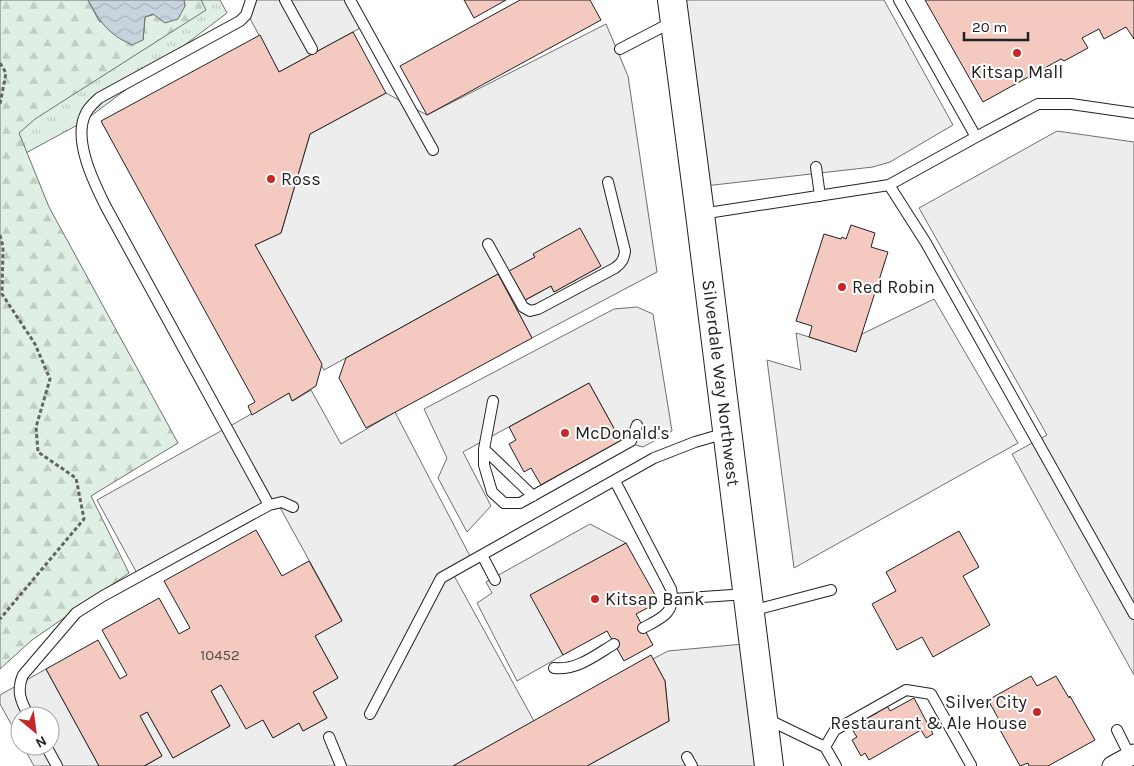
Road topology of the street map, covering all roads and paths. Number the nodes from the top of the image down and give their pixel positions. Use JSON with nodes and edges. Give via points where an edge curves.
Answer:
{"nodes":[{"id":1,"x":251,"y":0,"type":"edge"},
{"id":2,"x":285,"y":0,"type":"edge"},
{"id":3,"x":350,"y":0,"type":"edge"},
{"id":4,"x":899,"y":0,"type":"edge"},
{"id":5,"x":673,"y":10,"type":"edge"},
{"id":6,"x":312,"y":49,"type":"dead end"},
{"id":7,"x":620,"y":49,"type":"dead end"},
{"id":8,"x":0,"y":63,"type":"edge"},
{"id":9,"x":0,"y":104,"type":"edge"},
{"id":10,"x":1134,"y":113,"type":"edge"},
{"id":11,"x":976,"y":136,"type":"junction"},
{"id":12,"x":433,"y":150,"type":"dead end"},
{"id":13,"x":816,"y":167,"type":"dead end"},
{"id":14,"x":608,"y":182,"type":"dead end"},
{"id":15,"x":889,"y":184,"type":"junction"},
{"id":16,"x":820,"y":196,"type":"junction"},
{"id":17,"x":700,"y":214,"type":"junction"},
{"id":18,"x":0,"y":234,"type":"edge"},
{"id":19,"x":488,"y":244,"type":"dead end"},
{"id":20,"x":493,"y":401,"type":"dead end"},
{"id":21,"x":637,"y":425,"type":"dead end"},
{"id":22,"x":726,"y":433,"type":"junction"},
{"id":23,"x":484,"y":449,"type":"junction"},
{"id":24,"x":614,"y":480,"type":"junction"},
{"id":25,"x":533,"y":496,"type":"junction"},
{"id":26,"x":269,"y":505,"type":"junction"},
{"id":27,"x":293,"y":507,"type":"dead end"},
{"id":28,"x":482,"y":555,"type":"junction"},
{"id":29,"x":495,"y":580,"type":"dead end"},
{"id":30,"x":831,"y":590,"type":"dead end"},
{"id":31,"x":673,"y":599,"type":"junction"},
{"id":32,"x":748,"y":602,"type":"junction"},
{"id":33,"x":1134,"y":614,"type":"edge"},
{"id":34,"x":0,"y":619,"type":"edge"},
{"id":35,"x":644,"y":628,"type":"dead end"},
{"id":36,"x":614,"y":644,"type":"dead end"},
{"id":37,"x":554,"y":668,"type":"dead end"},
{"id":38,"x":24,"y":706,"type":"edge"},
{"id":39,"x":370,"y":714,"type":"dead end"},
{"id":40,"x":763,"y":718,"type":"junction"},
{"id":41,"x":1117,"y":730,"type":"dead end"},
{"id":42,"x":329,"y":737,"type":"dead end"},
{"id":43,"x":825,"y":747,"type":"junction"},
{"id":44,"x":1132,"y":755,"type":"edge"},
{"id":45,"x":971,"y":764,"type":"dead end"},
{"id":46,"x":341,"y":766,"type":"edge"},
{"id":47,"x":769,"y":766,"type":"edge"},
{"id":48,"x":836,"y":766,"type":"edge"},
{"id":49,"x":1112,"y":766,"type":"edge"}],
"edges":[{"from":1,"to":26,"type":"lane","via":[[240,21],[99,98],[85,114],[82,133],[86,158],[106,207]]},
{"from":2,"to":6,"type":"lane"},
{"from":3,"to":12,"type":"lane"},
{"from":4,"to":11,"type":"lane"},
{"from":5,"to":7,"type":"lane"},
{"from":5,"to":17,"type":"main road","name":"Silverdale Way Northwest"},
{"from":8,"to":9,"type":"path","via":[[6,73]]},
{"from":10,"to":11,"type":"lane","via":[[1071,104],[1038,104]]},
{"from":11,"to":15,"type":"lane"},
{"from":13,"to":16,"type":"lane"},
{"from":14,"to":19,"type":"lane","via":[[625,251],[621,264],[538,309],[530,311],[523,307]]},
{"from":15,"to":16,"type":"lane"},
{"from":15,"to":33,"type":"lane","via":[[926,243]]},
{"from":16,"to":17,"type":"lane"},
{"from":17,"to":22,"type":"main road","name":"Silverdale Way Northwest"},
{"from":18,"to":34,"type":"path","via":[[2,294],[35,344],[50,379],[36,427],[38,452],[76,478],[84,519]]},
{"from":20,"to":23,"type":"lane"},
{"from":21,"to":25,"type":"lane","via":[[631,441]]},
{"from":22,"to":24,"type":"lane","via":[[654,458]]},
{"from":22,"to":32,"type":"main road","name":"Silverdale Way Northwest"},
{"from":23,"to":25,"type":"lane"},
{"from":23,"to":25,"type":"lane","via":[[484,465],[492,492],[504,503],[520,503]]},
{"from":24,"to":28,"type":"lane"},
{"from":24,"to":31,"type":"lane","via":[[671,589]]},
{"from":26,"to":27,"type":"lane","via":[[282,502]]},
{"from":26,"to":38,"type":"lane","via":[[76,613],[22,676],[20,696]]},
{"from":28,"to":29,"type":"lane"},
{"from":28,"to":39,"type":"lane","via":[[441,578]]},
{"from":30,"to":32,"type":"lane"},
{"from":31,"to":32,"type":"lane"},
{"from":31,"to":35,"type":"lane","via":[[670,610]]},
{"from":32,"to":40,"type":"main road","name":"Silverdale Way Northwest"},
{"from":36,"to":37,"type":"lane","via":[[572,668]]},
{"from":40,"to":43,"type":"lane"},
{"from":40,"to":47,"type":"main road","name":"Silverdale Way Northwest"},
{"from":41,"to":44,"type":"lane"},
{"from":42,"to":46,"type":"lane"},
{"from":43,"to":45,"type":"lane","via":[[835,730],[906,690],[930,694]]},
{"from":43,"to":48,"type":"lane"},
{"from":44,"to":49,"type":"street"}]}
